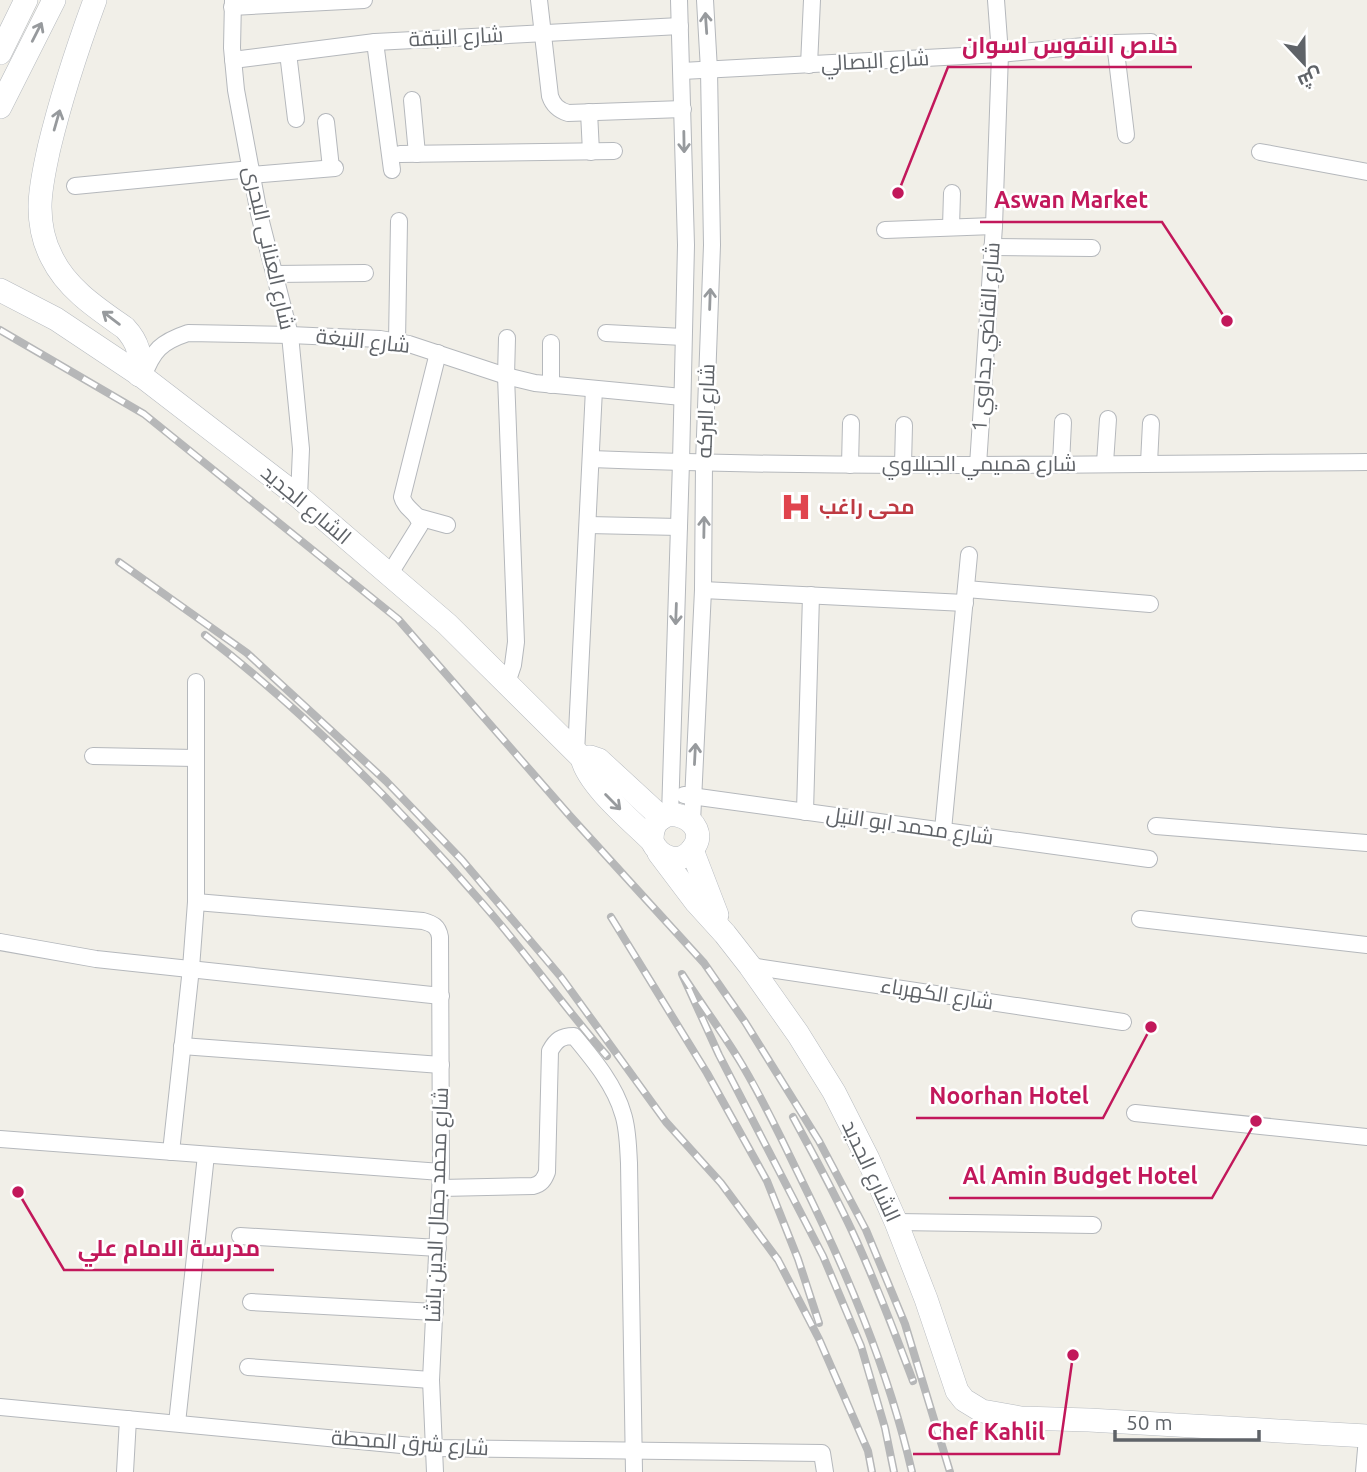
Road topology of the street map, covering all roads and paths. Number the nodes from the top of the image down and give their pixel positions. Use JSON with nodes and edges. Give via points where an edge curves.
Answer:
{"nodes":[{"id":1,"x":26,"y":0,"type":"edge"},
{"id":2,"x":54,"y":0,"type":"edge"},
{"id":3,"x":95,"y":0,"type":"edge"},
{"id":4,"x":364,"y":0,"type":"edge"},
{"id":5,"x":539,"y":0,"type":"edge"},
{"id":6,"x":679,"y":0,"type":"edge"},
{"id":7,"x":705,"y":0,"type":"edge"},
{"id":8,"x":812,"y":0,"type":"edge"},
{"id":9,"x":996,"y":0,"type":"edge"},
{"id":10,"x":232,"y":3,"type":"edge"},
{"id":11,"x":680,"y":26,"type":"junction"},
{"id":12,"x":543,"y":33,"type":"junction"},
{"id":13,"x":375,"y":42,"type":"junction"},
{"id":14,"x":1151,"y":42,"type":"dead end"},
{"id":15,"x":1115,"y":43,"type":"junction"},
{"id":16,"x":0,"y":53,"type":"edge"},
{"id":17,"x":288,"y":53,"type":"junction"},
{"id":18,"x":1000,"y":54,"type":"junction"},
{"id":19,"x":233,"y":60,"type":"junction"},
{"id":20,"x":809,"y":65,"type":"junction"},
{"id":21,"x":709,"y":70,"type":"junction"},
{"id":22,"x":682,"y":71,"type":"junction"},
{"id":23,"x":412,"y":100,"type":"dead end"},
{"id":24,"x":0,"y":107,"type":"edge"},
{"id":25,"x":683,"y":109,"type":"junction"},
{"id":26,"x":589,"y":112,"type":"junction"},
{"id":27,"x":296,"y":119,"type":"dead end"},
{"id":28,"x":326,"y":122,"type":"dead end"},
{"id":29,"x":1126,"y":135,"type":"dead end"},
{"id":30,"x":591,"y":152,"type":"junction"},
{"id":31,"x":614,"y":152,"type":"dead end"},
{"id":32,"x":1260,"y":152,"type":"dead end"},
{"id":33,"x":392,"y":170,"type":"dead end"},
{"id":34,"x":251,"y":172,"type":"junction"},
{"id":35,"x":1367,"y":172,"type":"edge"},
{"id":36,"x":75,"y":186,"type":"dead end"},
{"id":37,"x":952,"y":193,"type":"dead end"},
{"id":38,"x":399,"y":221,"type":"dead end"},
{"id":39,"x":994,"y":226,"type":"junction"},
{"id":40,"x":951,"y":228,"type":"junction"},
{"id":41,"x":885,"y":230,"type":"dead end"},
{"id":42,"x":992,"y":247,"type":"junction"},
{"id":43,"x":1092,"y":248,"type":"dead end"},
{"id":44,"x":365,"y":273,"type":"dead end"},
{"id":45,"x":275,"y":274,"type":"junction"},
{"id":46,"x":0,"y":290,"type":"edge"},
{"id":47,"x":606,"y":333,"type":"dead end"},
{"id":48,"x":290,"y":335,"type":"junction"},
{"id":49,"x":683,"y":337,"type":"junction"},
{"id":50,"x":507,"y":338,"type":"dead end"},
{"id":51,"x":397,"y":342,"type":"junction"},
{"id":52,"x":551,"y":343,"type":"dead end"},
{"id":53,"x":438,"y":353,"type":"junction"},
{"id":54,"x":141,"y":376,"type":"junction"},
{"id":55,"x":506,"y":376,"type":"junction"},
{"id":56,"x":551,"y":385,"type":"junction"},
{"id":57,"x":594,"y":389,"type":"junction"},
{"id":58,"x":682,"y":397,"type":"junction"},
{"id":59,"x":1108,"y":419,"type":"dead end"},
{"id":60,"x":1063,"y":422,"type":"dead end"},
{"id":61,"x":851,"y":423,"type":"dead end"},
{"id":62,"x":1151,"y":423,"type":"dead end"},
{"id":63,"x":904,"y":425,"type":"dead end"},
{"id":64,"x":591,"y":459,"type":"junction"},
{"id":65,"x":681,"y":462,"type":"junction"},
{"id":66,"x":1367,"y":462,"type":"edge"},
{"id":67,"x":705,"y":463,"type":"junction"},
{"id":68,"x":1105,"y":463,"type":"junction"},
{"id":69,"x":1149,"y":463,"type":"junction"},
{"id":70,"x":1061,"y":464,"type":"junction"},
{"id":71,"x":850,"y":465,"type":"junction"},
{"id":72,"x":903,"y":465,"type":"junction"},
{"id":73,"x":978,"y":465,"type":"junction"},
{"id":74,"x":299,"y":497,"type":"junction"},
{"id":75,"x":418,"y":517,"type":"junction"},
{"id":76,"x":587,"y":525,"type":"junction"},
{"id":77,"x":447,"y":526,"type":"dead end"},
{"id":78,"x":679,"y":527,"type":"junction"},
{"id":79,"x":969,"y":555,"type":"dead end"},
{"id":80,"x":389,"y":575,"type":"junction"},
{"id":81,"x":703,"y":590,"type":"junction"},
{"id":82,"x":811,"y":595,"type":"junction"},
{"id":83,"x":965,"y":596,"type":"junction"},
{"id":84,"x":1150,"y":604,"type":"dead end"},
{"id":85,"x":196,"y":682,"type":"dead end"},
{"id":86,"x":507,"y":683,"type":"junction"},
{"id":87,"x":579,"y":755,"type":"junction"},
{"id":88,"x":93,"y":756,"type":"dead end"},
{"id":89,"x":195,"y":758,"type":"junction"},
{"id":90,"x":693,"y":797,"type":"junction"},
{"id":91,"x":667,"y":809,"type":"junction"},
{"id":92,"x":805,"y":812,"type":"junction"},
{"id":93,"x":692,"y":822,"type":"junction"},
{"id":94,"x":1156,"y":826,"type":"dead end"},
{"id":95,"x":943,"y":830,"type":"junction"},
{"id":96,"x":1367,"y":843,"type":"edge"},
{"id":97,"x":655,"y":847,"type":"junction"},
{"id":98,"x":692,"y":850,"type":"junction"},
{"id":99,"x":1149,"y":859,"type":"dead end"},
{"id":100,"x":197,"y":902,"type":"junction"},
{"id":101,"x":1140,"y":919,"type":"dead end"},
{"id":102,"x":725,"y":934,"type":"junction"},
{"id":103,"x":0,"y":942,"type":"edge"},
{"id":104,"x":1367,"y":945,"type":"edge"},
{"id":105,"x":750,"y":966,"type":"junction"},
{"id":106,"x":191,"y":968,"type":"junction"},
{"id":107,"x":440,"y":996,"type":"junction"},
{"id":108,"x":1124,"y":1022,"type":"dead end"},
{"id":109,"x":182,"y":1046,"type":"junction"},
{"id":110,"x":441,"y":1065,"type":"junction"},
{"id":111,"x":1135,"y":1113,"type":"dead end"},
{"id":112,"x":1367,"y":1137,"type":"edge"},
{"id":113,"x":0,"y":1139,"type":"edge"},
{"id":114,"x":171,"y":1152,"type":"junction"},
{"id":115,"x":206,"y":1155,"type":"junction"},
{"id":116,"x":441,"y":1180,"type":"junction"},
{"id":117,"x":896,"y":1223,"type":"junction"},
{"id":118,"x":1093,"y":1225,"type":"dead end"},
{"id":119,"x":240,"y":1236,"type":"dead end"},
{"id":120,"x":438,"y":1248,"type":"junction"},
{"id":121,"x":251,"y":1302,"type":"dead end"},
{"id":122,"x":435,"y":1312,"type":"junction"},
{"id":123,"x":248,"y":1367,"type":"dead end"},
{"id":124,"x":431,"y":1380,"type":"junction"},
{"id":125,"x":0,"y":1407,"type":"edge"},
{"id":126,"x":128,"y":1419,"type":"junction"},
{"id":127,"x":177,"y":1423,"type":"junction"},
{"id":128,"x":1367,"y":1437,"type":"edge"},
{"id":129,"x":433,"y":1448,"type":"junction"},
{"id":130,"x":634,"y":1450,"type":"junction"},
{"id":131,"x":125,"y":1472,"type":"edge"},
{"id":132,"x":435,"y":1472,"type":"edge"},
{"id":133,"x":634,"y":1472,"type":"edge"},
{"id":134,"x":825,"y":1472,"type":"edge"},
{"id":135,"x":1364,"y":1472,"type":"edge"}],
"edges":[{"from":1,"to":16,"type":"street"},
{"from":24,"to":2,"type":"street","one_way":true},
{"from":54,"to":3,"type":"street","one_way":true,"via":[[140,354],[132,335],[61,274],[41,225],[41,189],[54,127]]},
{"from":4,"to":10,"type":"street"},
{"from":5,"to":12,"type":"street"},
{"from":6,"to":11,"type":"street","name":"شارع البركه"},
{"from":21,"to":7,"type":"street","name":"شارع البركه","one_way":true},
{"from":8,"to":20,"type":"street"},
{"from":9,"to":18,"type":"street","name":"شارع القاضي جداوي 1"},
{"from":10,"to":19,"type":"street","name":"شارع العنانى البحرى"},
{"from":11,"to":12,"type":"street","name":"شارع النبقة"},
{"from":11,"to":22,"type":"street","name":"شارع البركه"},
{"from":12,"to":13,"type":"street","name":"شارع النبقة"},
{"from":12,"to":26,"type":"street","via":[[552,101],[568,113]]},
{"from":13,"to":17,"type":"street","name":"شارع النبقة"},
{"from":13,"to":33,"type":"street"},
{"from":14,"to":15,"type":"street","name":"شارع البصالي"},
{"from":15,"to":18,"type":"street","name":"شارع البصالي"},
{"from":15,"to":29,"type":"street"},
{"from":17,"to":19,"type":"street","name":"شارع النبقة"},
{"from":17,"to":27,"type":"street"},
{"from":18,"to":20,"type":"street","name":"شارع البصالي"},
{"from":18,"to":39,"type":"street","name":"شارع القاضي جداوي 1"},
{"from":19,"to":34,"type":"street","name":"شارع العنانى البحرى"},
{"from":20,"to":21,"type":"street","name":"شارع البصالي"},
{"from":21,"to":22,"type":"street","name":"شارع البصالي"},
{"from":67,"to":21,"type":"street","name":"شارع البركه","one_way":true,"via":[[712,245]]},
{"from":22,"to":25,"type":"street","name":"شارع البركه"},
{"from":23,"to":30,"type":"street","via":[[408,154]]},
{"from":25,"to":26,"type":"street"},
{"from":25,"to":49,"type":"street","name":"شارع البركه","one_way":true},
{"from":26,"to":30,"type":"street"},
{"from":28,"to":34,"type":"street","via":[[333,168]]},
{"from":30,"to":31,"type":"street"},
{"from":32,"to":35,"type":"street"},
{"from":34,"to":36,"type":"street"},
{"from":34,"to":45,"type":"street","name":"شارع العنانى البحرى"},
{"from":37,"to":40,"type":"street"},
{"from":38,"to":51,"type":"street"},
{"from":39,"to":40,"type":"street"},
{"from":39,"to":42,"type":"street","name":"شارع القاضي جداوي 1"},
{"from":40,"to":41,"type":"street"},
{"from":42,"to":43,"type":"street"},
{"from":42,"to":73,"type":"street","name":"شارع القاضي جداوي 1"},
{"from":44,"to":45,"type":"street"},
{"from":45,"to":48,"type":"street","name":"شارع العنانى البحرى"},
{"from":46,"to":54,"type":"street","name":"الشارع الجديد","via":[[56,319]]},
{"from":47,"to":49,"type":"street"},
{"from":48,"to":51,"type":"street","name":"شارع النبغة"},
{"from":48,"to":54,"type":"street","name":"شارع النبغة","via":[[188,333],[159,347]]},
{"from":48,"to":74,"type":"street","name":"شارع العنانى البحرى","via":[[301,449]]},
{"from":49,"to":58,"type":"street","name":"شارع البركه"},
{"from":50,"to":55,"type":"street"},
{"from":51,"to":53,"type":"street","name":"شارع النبغة"},
{"from":52,"to":56,"type":"street"},
{"from":53,"to":55,"type":"street","name":"شارع النبغة"},
{"from":53,"to":75,"type":"street","via":[[402,497]]},
{"from":54,"to":74,"type":"street","name":"الشارع الجديد"},
{"from":55,"to":56,"type":"street","name":"شارع النبغة"},
{"from":55,"to":86,"type":"street","via":[[516,642]]},
{"from":56,"to":57,"type":"street","name":"شارع النبغة"},
{"from":57,"to":58,"type":"street","name":"شارع النبغة"},
{"from":57,"to":64,"type":"street"},
{"from":58,"to":65,"type":"street","name":"شارع البركه"},
{"from":59,"to":68,"type":"street"},
{"from":60,"to":70,"type":"street"},
{"from":61,"to":71,"type":"street"},
{"from":62,"to":69,"type":"street"},
{"from":63,"to":72,"type":"street"},
{"from":64,"to":65,"type":"street","name":"شارع هميمي الجبلاوي"},
{"from":64,"to":76,"type":"street"},
{"from":65,"to":67,"type":"street","name":"شارع هميمي الجبلاوي"},
{"from":65,"to":78,"type":"street","name":"شارع البركه"},
{"from":66,"to":69,"type":"street","name":"شارع هميمي الجبلاوي"},
{"from":67,"to":71,"type":"street","name":"شارع هميمي الجبلاوي"},
{"from":81,"to":67,"type":"street","name":"شارع البركه","one_way":true},
{"from":68,"to":69,"type":"street","name":"شارع هميمي الجبلاوي"},
{"from":68,"to":70,"type":"street","name":"شارع هميمي الجبلاوي"},
{"from":70,"to":73,"type":"street","name":"شارع هميمي الجبلاوي"},
{"from":71,"to":72,"type":"street","name":"شارع هميمي الجبلاوي"},
{"from":72,"to":73,"type":"street","name":"شارع هميمي الجبلاوي"},
{"from":74,"to":80,"type":"street","name":"الشارع الجديد"},
{"from":75,"to":77,"type":"street"},
{"from":75,"to":80,"type":"street","via":[[419,528]]},
{"from":76,"to":78,"type":"street"},
{"from":76,"to":87,"type":"street"},
{"from":78,"to":91,"type":"street","name":"شارع البركه","one_way":true},
{"from":79,"to":83,"type":"street"},
{"from":80,"to":86,"type":"street","name":"الشارع الجديد"},
{"from":81,"to":82,"type":"street"},
{"from":90,"to":81,"type":"street","name":"شارع البركه","one_way":true},
{"from":82,"to":83,"type":"street"},
{"from":82,"to":92,"type":"street"},
{"from":83,"to":84,"type":"street"},
{"from":83,"to":95,"type":"street"},
{"from":85,"to":89,"type":"street"},
{"from":86,"to":87,"type":"street","name":"الشارع الجديد"},
{"from":87,"to":91,"type":"street","name":"الشارع الجديد","via":[[599,760]]},
{"from":87,"to":97,"type":"street","name":"الشارع الجديد","one_way":true,"via":[[593,780]]},
{"from":88,"to":89,"type":"street"},
{"from":89,"to":100,"type":"street"},
{"from":90,"to":91,"type":"street","name":"شارع محمد ابو النيل"},
{"from":90,"to":92,"type":"street","name":"شارع محمد ابو النيل"},
{"from":90,"to":93,"type":"street","name":"شارع البركه"},
{"from":91,"to":93,"type":"street"},
{"from":91,"to":97,"type":"street","via":[[653,828]]},
{"from":92,"to":95,"type":"street","name":"شارع محمد ابو النيل"},
{"from":93,"to":98,"type":"street","via":[[697,836]]},
{"from":94,"to":96,"type":"street"},
{"from":95,"to":99,"type":"street","name":"شارع محمد ابو النيل"},
{"from":97,"to":98,"type":"street","via":[[667,858],[676,859]]},
{"from":97,"to":102,"type":"street","name":"الشارع الجديد"},
{"from":98,"to":102,"type":"street","name":"الشارع الجديد"},
{"from":100,"to":106,"type":"street"},
{"from":100,"to":107,"type":"street","name":"شارع محمد جمال الدين باشا","via":[[435,925],[440,937]]},
{"from":101,"to":104,"type":"street"},
{"from":102,"to":105,"type":"street","name":"الشارع الجديد"},
{"from":103,"to":106,"type":"street","via":[[96,959]]},
{"from":105,"to":108,"type":"street","name":"شارع الكهرباء"},
{"from":105,"to":117,"type":"street","name":"الشارع الجديد","via":[[834,1092]]},
{"from":106,"to":107,"type":"street"},
{"from":106,"to":109,"type":"street"},
{"from":107,"to":110,"type":"street","name":"شارع محمد جمال الدين باشا"},
{"from":109,"to":110,"type":"street"},
{"from":109,"to":114,"type":"street"},
{"from":110,"to":116,"type":"street","name":"شارع محمد جمال الدين باشا"},
{"from":111,"to":112,"type":"street"},
{"from":113,"to":114,"type":"street"},
{"from":114,"to":115,"type":"street"},
{"from":115,"to":116,"type":"street"},
{"from":115,"to":127,"type":"street"},
{"from":116,"to":120,"type":"street","name":"شارع محمد جمال الدين باشا"},
{"from":116,"to":130,"type":"street","via":[[540,1185],[547,1172],[551,1051],[564,1036],[574,1036],[592,1057],[624,1116],[629,1163]]},
{"from":117,"to":118,"type":"street"},
{"from":117,"to":128,"type":"street","name":"الشارع الجديد","via":[[957,1391],[972,1406],[1021,1418]]},
{"from":119,"to":120,"type":"street"},
{"from":120,"to":122,"type":"street","name":"شارع محمد جمال الدين باشا"},
{"from":121,"to":122,"type":"street"},
{"from":122,"to":124,"type":"street","name":"شارع محمد جمال الدين باشا"},
{"from":123,"to":124,"type":"street"},
{"from":124,"to":129,"type":"street","name":"شارع محمد جمال الدين باشا"},
{"from":125,"to":126,"type":"street","name":"شارع شرق المحطة"},
{"from":126,"to":127,"type":"street","name":"شارع شرق المحطة"},
{"from":126,"to":131,"type":"street"},
{"from":127,"to":129,"type":"street","name":"شارع شرق المحطة"},
{"from":128,"to":135,"type":"street"},
{"from":129,"to":130,"type":"street","name":"شارع شرق المحطة"},
{"from":129,"to":132,"type":"street","name":"شارع محمد جمال الدين باشا"},
{"from":130,"to":133,"type":"street"},
{"from":130,"to":134,"type":"street","name":"شارع شرق المحطة","via":[[822,1452]]}]}
